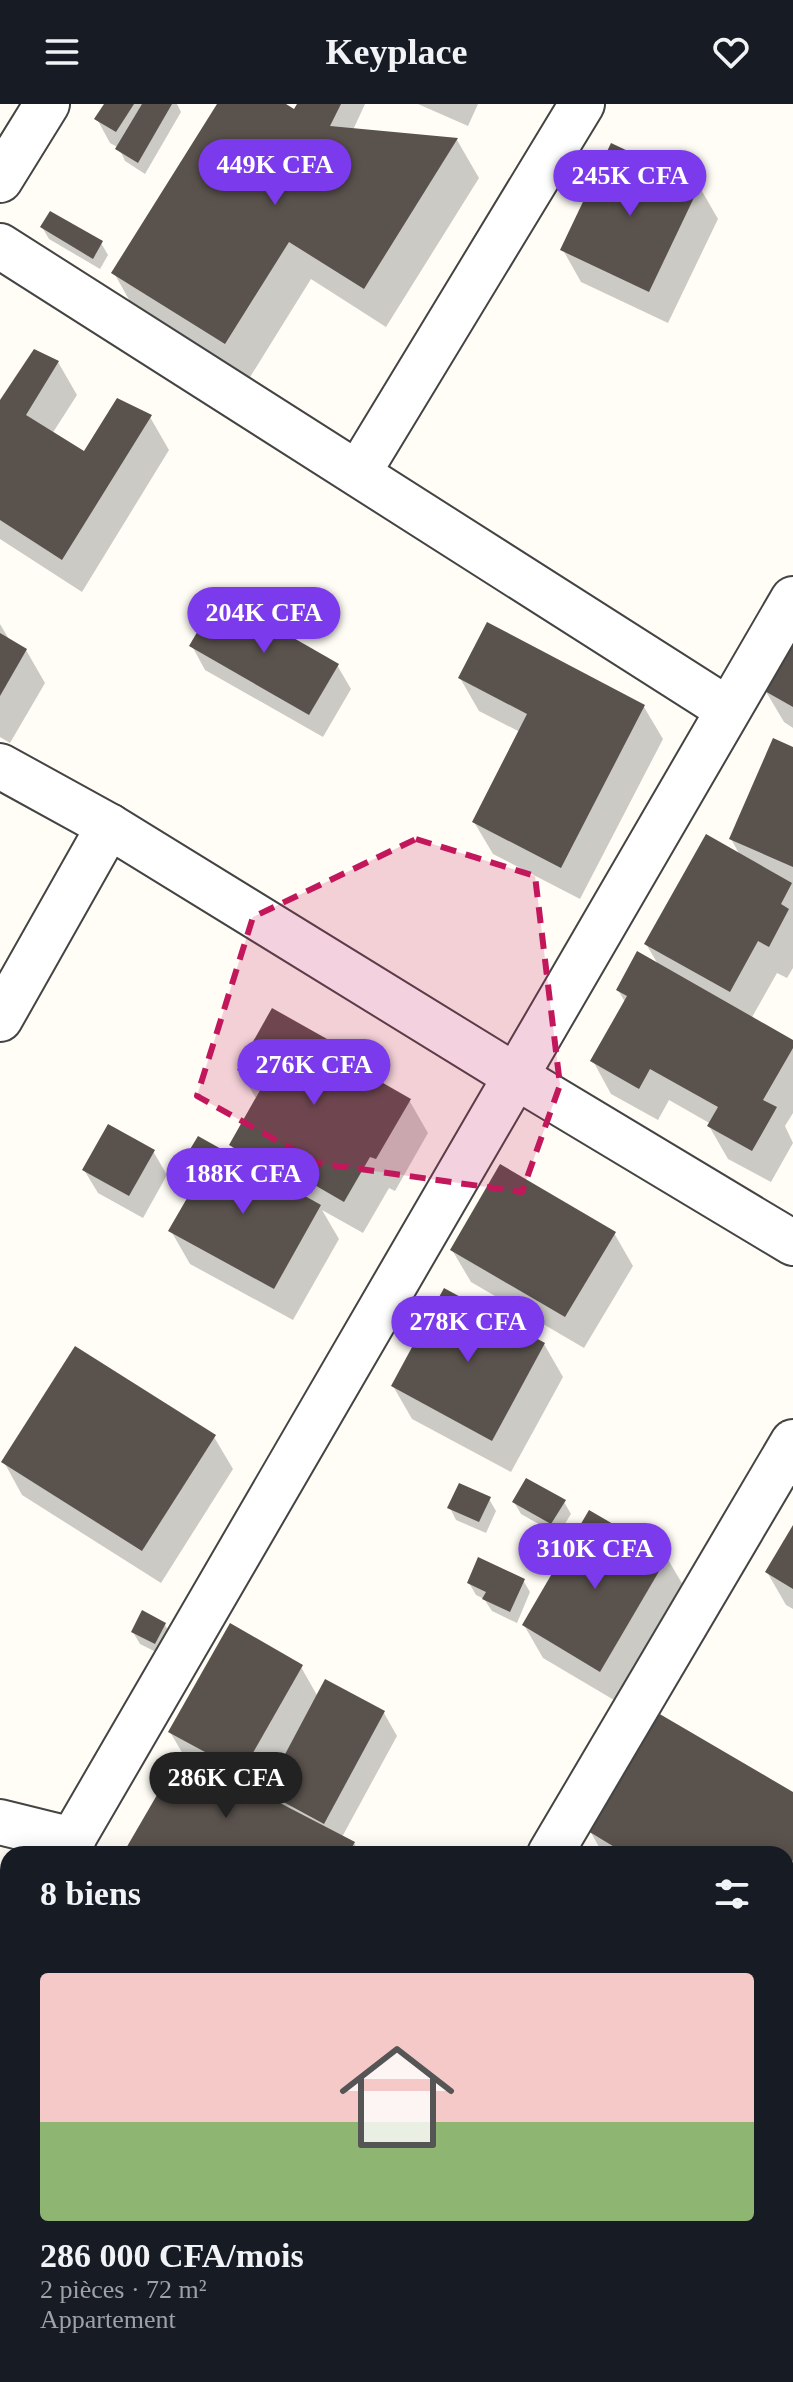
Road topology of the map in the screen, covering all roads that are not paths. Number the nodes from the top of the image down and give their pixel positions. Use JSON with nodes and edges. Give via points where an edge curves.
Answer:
{"nodes":[{"id":1,"x":47,"y":104,"type":"edge"},
{"id":2,"x":582,"y":104,"type":"edge"},
{"id":3,"x":0,"y":180,"type":"edge"},
{"id":4,"x":0,"y":246,"type":"edge"},
{"id":5,"x":358,"y":473,"type":"junction"},
{"id":6,"x":793,"y":599,"type":"edge"},
{"id":7,"x":727,"y":709,"type":"junction"},
{"id":8,"x":0,"y":766,"type":"edge"},
{"id":9,"x":109,"y":826,"type":"junction"},
{"id":10,"x":0,"y":1019,"type":"edge"},
{"id":11,"x":515,"y":1076,"type":"junction"},
{"id":12,"x":793,"y":1243,"type":"edge"},
{"id":13,"x":793,"y":1442,"type":"edge"},
{"id":14,"x":0,"y":1822,"type":"edge"},
{"id":15,"x":65,"y":1846,"type":"edge"},
{"id":16,"x":69,"y":1846,"type":"edge"},
{"id":17,"x":555,"y":1846,"type":"edge"}],
"edges":[{"from":1,"to":3,"type":"street"},
{"from":2,"to":5,"type":"street"},
{"from":4,"to":5,"type":"street"},
{"from":5,"to":7,"type":"street"},
{"from":6,"to":7,"type":"street"},
{"from":7,"to":11,"type":"street"},
{"from":8,"to":9,"type":"street"},
{"from":9,"to":10,"type":"street"},
{"from":9,"to":11,"type":"street"},
{"from":11,"to":12,"type":"street"},
{"from":11,"to":16,"type":"street"},
{"from":13,"to":17,"type":"street"},
{"from":14,"to":15,"type":"street"}]}
